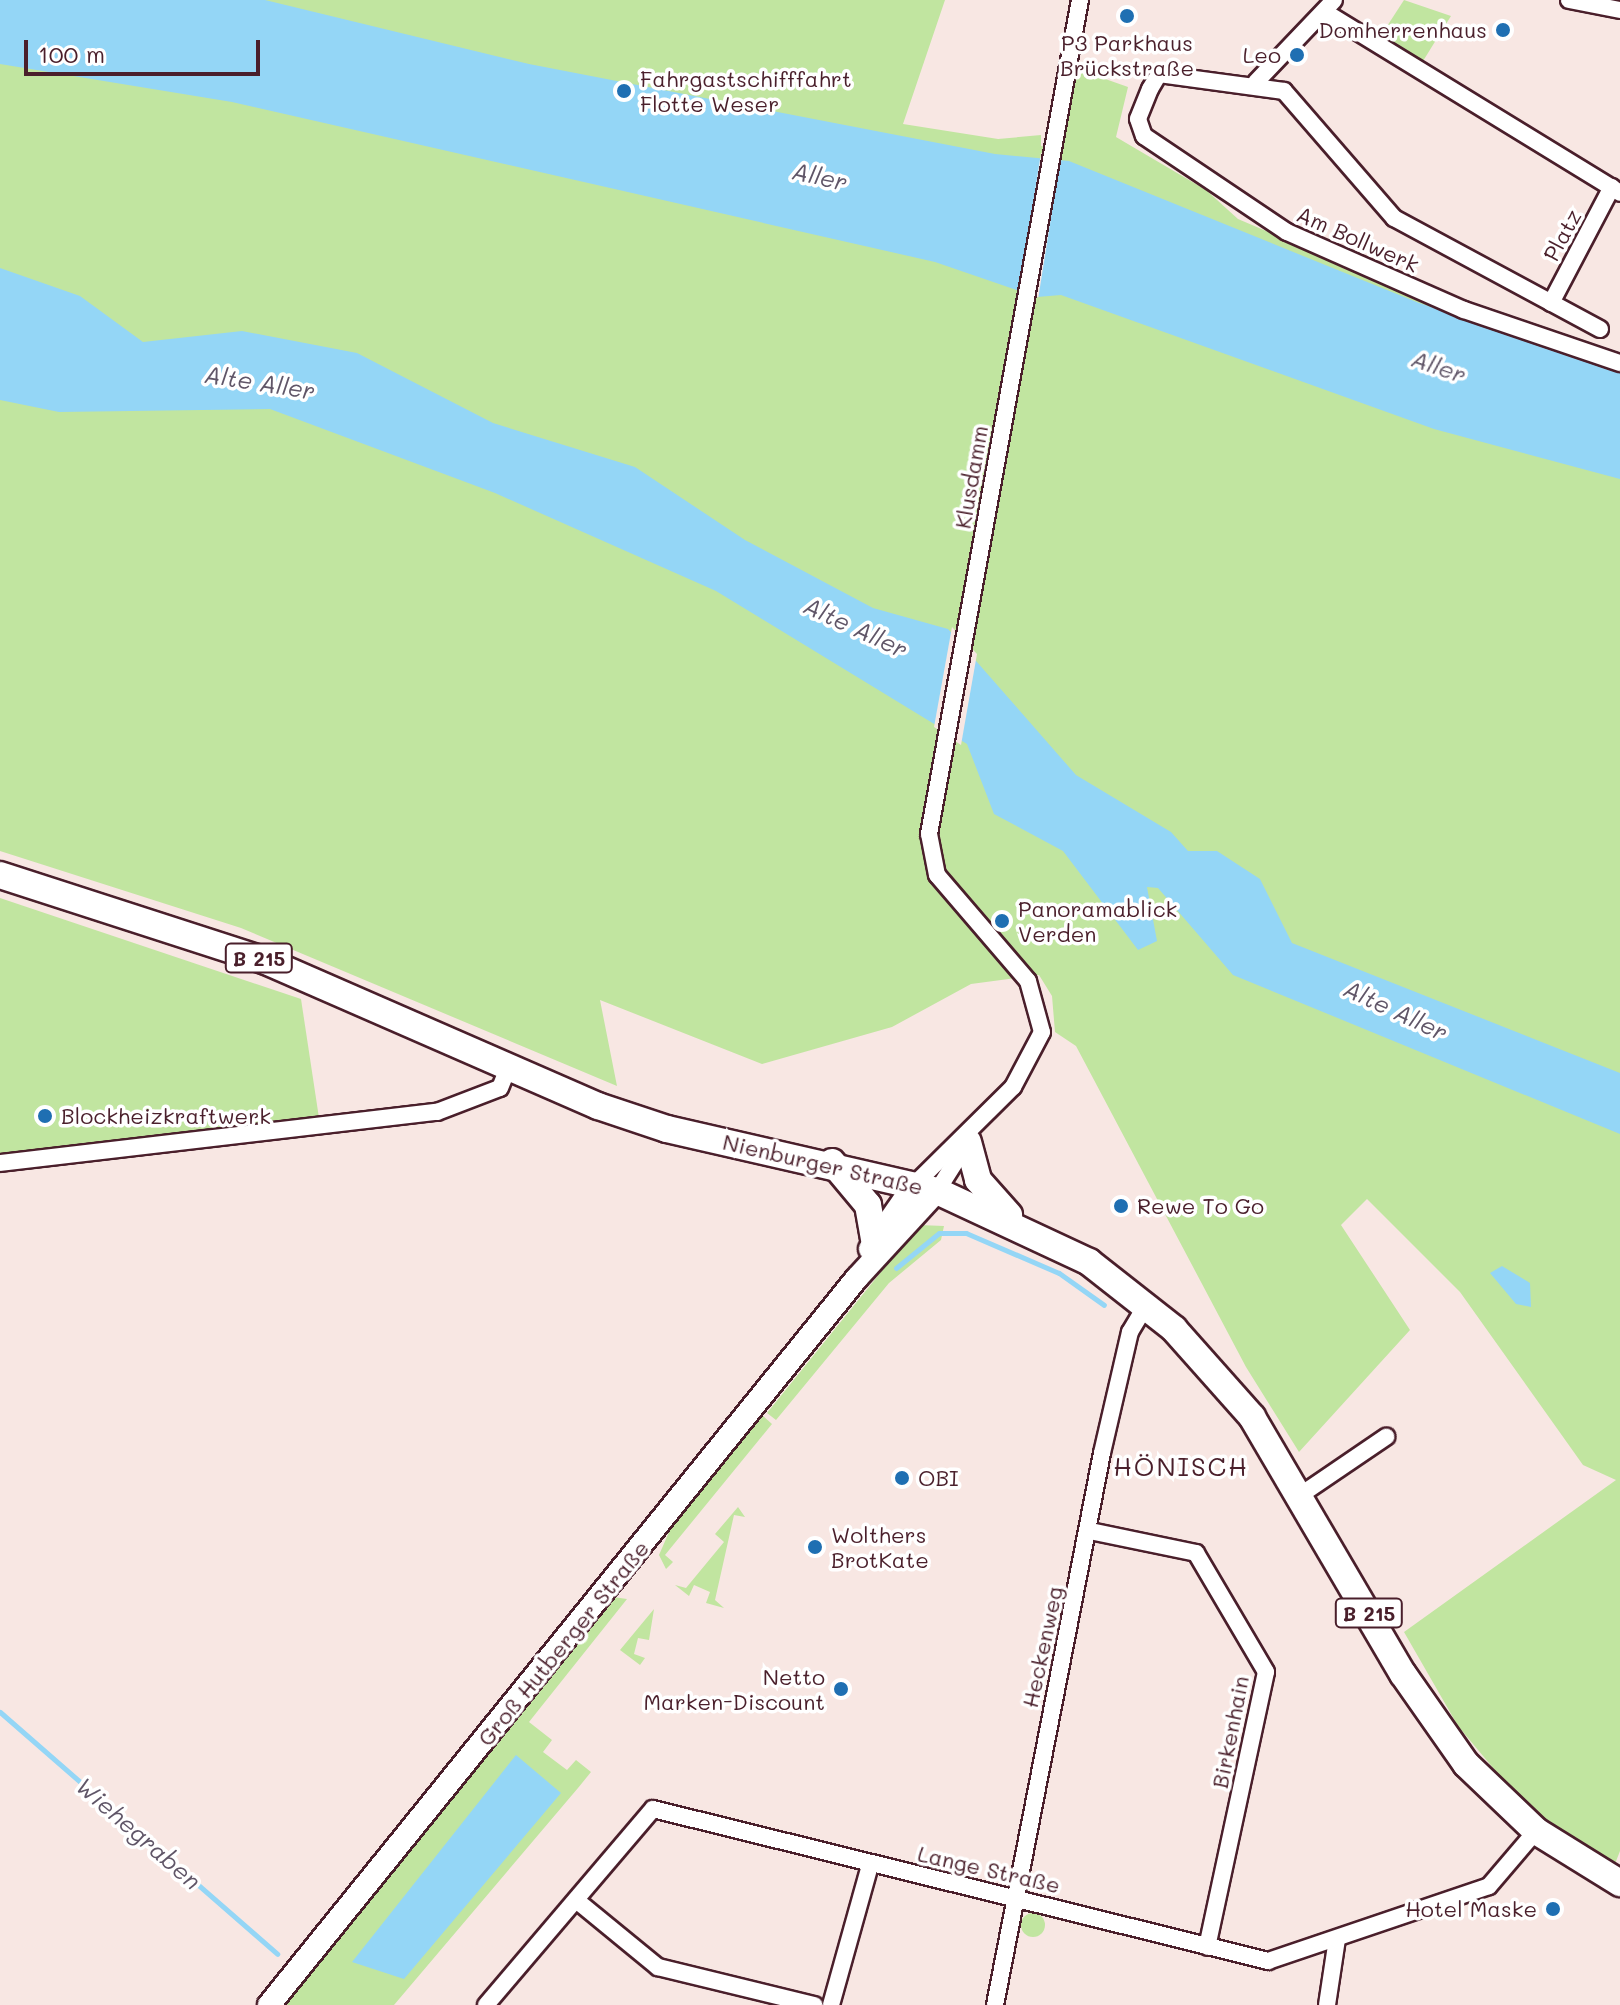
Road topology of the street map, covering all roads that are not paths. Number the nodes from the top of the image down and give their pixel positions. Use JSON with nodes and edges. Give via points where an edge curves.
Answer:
{"nodes":[{"id":1,"x":1080,"y":0,"type":"edge"},
{"id":2,"x":1569,"y":0,"type":"edge"},
{"id":3,"x":1329,"y":6,"type":"edge"},
{"id":4,"x":1620,"y":10,"type":"edge"},
{"id":5,"x":1256,"y":82,"type":"junction"},
{"id":6,"x":1616,"y":190,"type":"edge"},
{"id":7,"x":1551,"y":303,"type":"junction"},
{"id":8,"x":1600,"y":329,"type":"dead end"},
{"id":9,"x":1620,"y":363,"type":"edge"},
{"id":10,"x":932,"y":818,"type":"joint"},
{"id":11,"x":0,"y":875,"type":"edge"},
{"id":12,"x":508,"y":1068,"type":"junction"},
{"id":13,"x":970,"y":1138,"type":"junction"},
{"id":14,"x":832,"y":1162,"type":"junction"},
{"id":15,"x":0,"y":1163,"type":"edge"},
{"id":16,"x":926,"y":1187,"type":"junction"},
{"id":17,"x":1014,"y":1221,"type":"junction"},
{"id":18,"x":874,"y":1240,"type":"junction"},
{"id":19,"x":856,"y":1279,"type":"junction"},
{"id":20,"x":1147,"y":1304,"type":"junction"},
{"id":21,"x":1386,"y":1437,"type":"dead end"},
{"id":22,"x":1302,"y":1494,"type":"junction"},
{"id":23,"x":1090,"y":1531,"type":"junction"},
{"id":24,"x":1536,"y":1831,"type":"junction"},
{"id":25,"x":870,"y":1865,"type":"junction"},
{"id":26,"x":1620,"y":1883,"type":"edge"},
{"id":27,"x":1011,"y":1894,"type":"junction"},
{"id":28,"x":576,"y":1900,"type":"junction"},
{"id":29,"x":1337,"y":1939,"type":"junction"},
{"id":30,"x":1207,"y":1947,"type":"junction"},
{"id":31,"x":269,"y":2005,"type":"edge"},
{"id":32,"x":486,"y":2005,"type":"edge"},
{"id":33,"x":814,"y":2005,"type":"edge"},
{"id":34,"x":831,"y":2005,"type":"edge"},
{"id":35,"x":995,"y":2005,"type":"edge"},
{"id":36,"x":1327,"y":2005,"type":"edge"}],
"edges":[{"from":1,"to":10,"type":"street","name":"Klusdamm"},
{"from":2,"to":4,"type":"street"},
{"from":3,"to":5,"type":"street"},
{"from":3,"to":6,"type":"street"},
{"from":5,"to":7,"type":"street","via":[[1284,91],[1394,218]]},
{"from":5,"to":9,"type":"street","name":"Am Bollwerk","via":[[1159,74],[1138,119],[1144,136],[1287,232],[1464,310]]},
{"from":6,"to":7,"type":"street","name":"Platz"},
{"from":7,"to":8,"type":"street"},
{"from":10,"to":13,"type":"street","name":"Groß Hutberger Straße","via":[[929,849],[937,875],[1028,981],[1042,1017],[1036,1056]]},
{"from":11,"to":12,"type":"main road","name":"Nienburger Straße","number":"B 215","via":[[266,961]]},
{"from":12,"to":14,"type":"main road","name":"Nienburger Straße","number":"B 215","via":[[667,1129]]},
{"from":12,"to":15,"type":"street","via":[[500,1088],[437,1112]]},
{"from":13,"to":16,"type":"street","name":"Groß Hutberger Straße"},
{"from":13,"to":16,"type":"street","name":"Groß Hutberger Straße"},
{"from":13,"to":17,"type":"main road","via":[[978,1180]]},
{"from":14,"to":16,"type":"main road","name":"Nienburger Straße","number":"B 215"},
{"from":14,"to":18,"type":"main road","via":[[868,1205]]},
{"from":16,"to":17,"type":"main road","name":"Nienburger Straße","number":"B 215"},
{"from":16,"to":18,"type":"main road","name":"Groß Hutberger Straße"},
{"from":16,"to":19,"type":"main road","name":"Groß Hutberger Straße"},
{"from":17,"to":20,"type":"main road","name":"Nienburger Straße","number":"B 215","via":[[1089,1262]]},
{"from":18,"to":19,"type":"main road","name":"Groß Hutberger Straße"},
{"from":19,"to":31,"type":"main road","name":"Groß Hutberger Straße"},
{"from":20,"to":22,"type":"main road","name":"Nienburger Straße","number":"B 215","via":[[1252,1417]]},
{"from":20,"to":23,"type":"street","name":"Heckenweg","via":[[1130,1332]]},
{"from":21,"to":22,"type":"street"},
{"from":22,"to":24,"type":"main road","name":"Nienburger Straße","number":"B 215","via":[[1424,1708],[1466,1764]]},
{"from":23,"to":27,"type":"street","name":"Heckenweg"},
{"from":23,"to":30,"type":"street","name":"Birkenhain","via":[[1196,1553],[1266,1672]]},
{"from":24,"to":26,"type":"main road","name":"Nienburger Straße","number":"B 215"},
{"from":24,"to":29,"type":"street","name":"Lange Straße","via":[[1489,1886]]},
{"from":25,"to":27,"type":"street","name":"Lange Straße"},
{"from":25,"to":28,"type":"street","name":"Lange Straße","via":[[653,1809]]},
{"from":25,"to":34,"type":"street"},
{"from":27,"to":30,"type":"street","name":"Lange Straße"},
{"from":27,"to":35,"type":"street","name":"Heckenweg"},
{"from":28,"to":32,"type":"street","name":"Lange Straße"},
{"from":28,"to":33,"type":"street","via":[[658,1967]]},
{"from":29,"to":30,"type":"street","name":"Lange Straße","via":[[1268,1961]]},
{"from":29,"to":36,"type":"street"}]}
